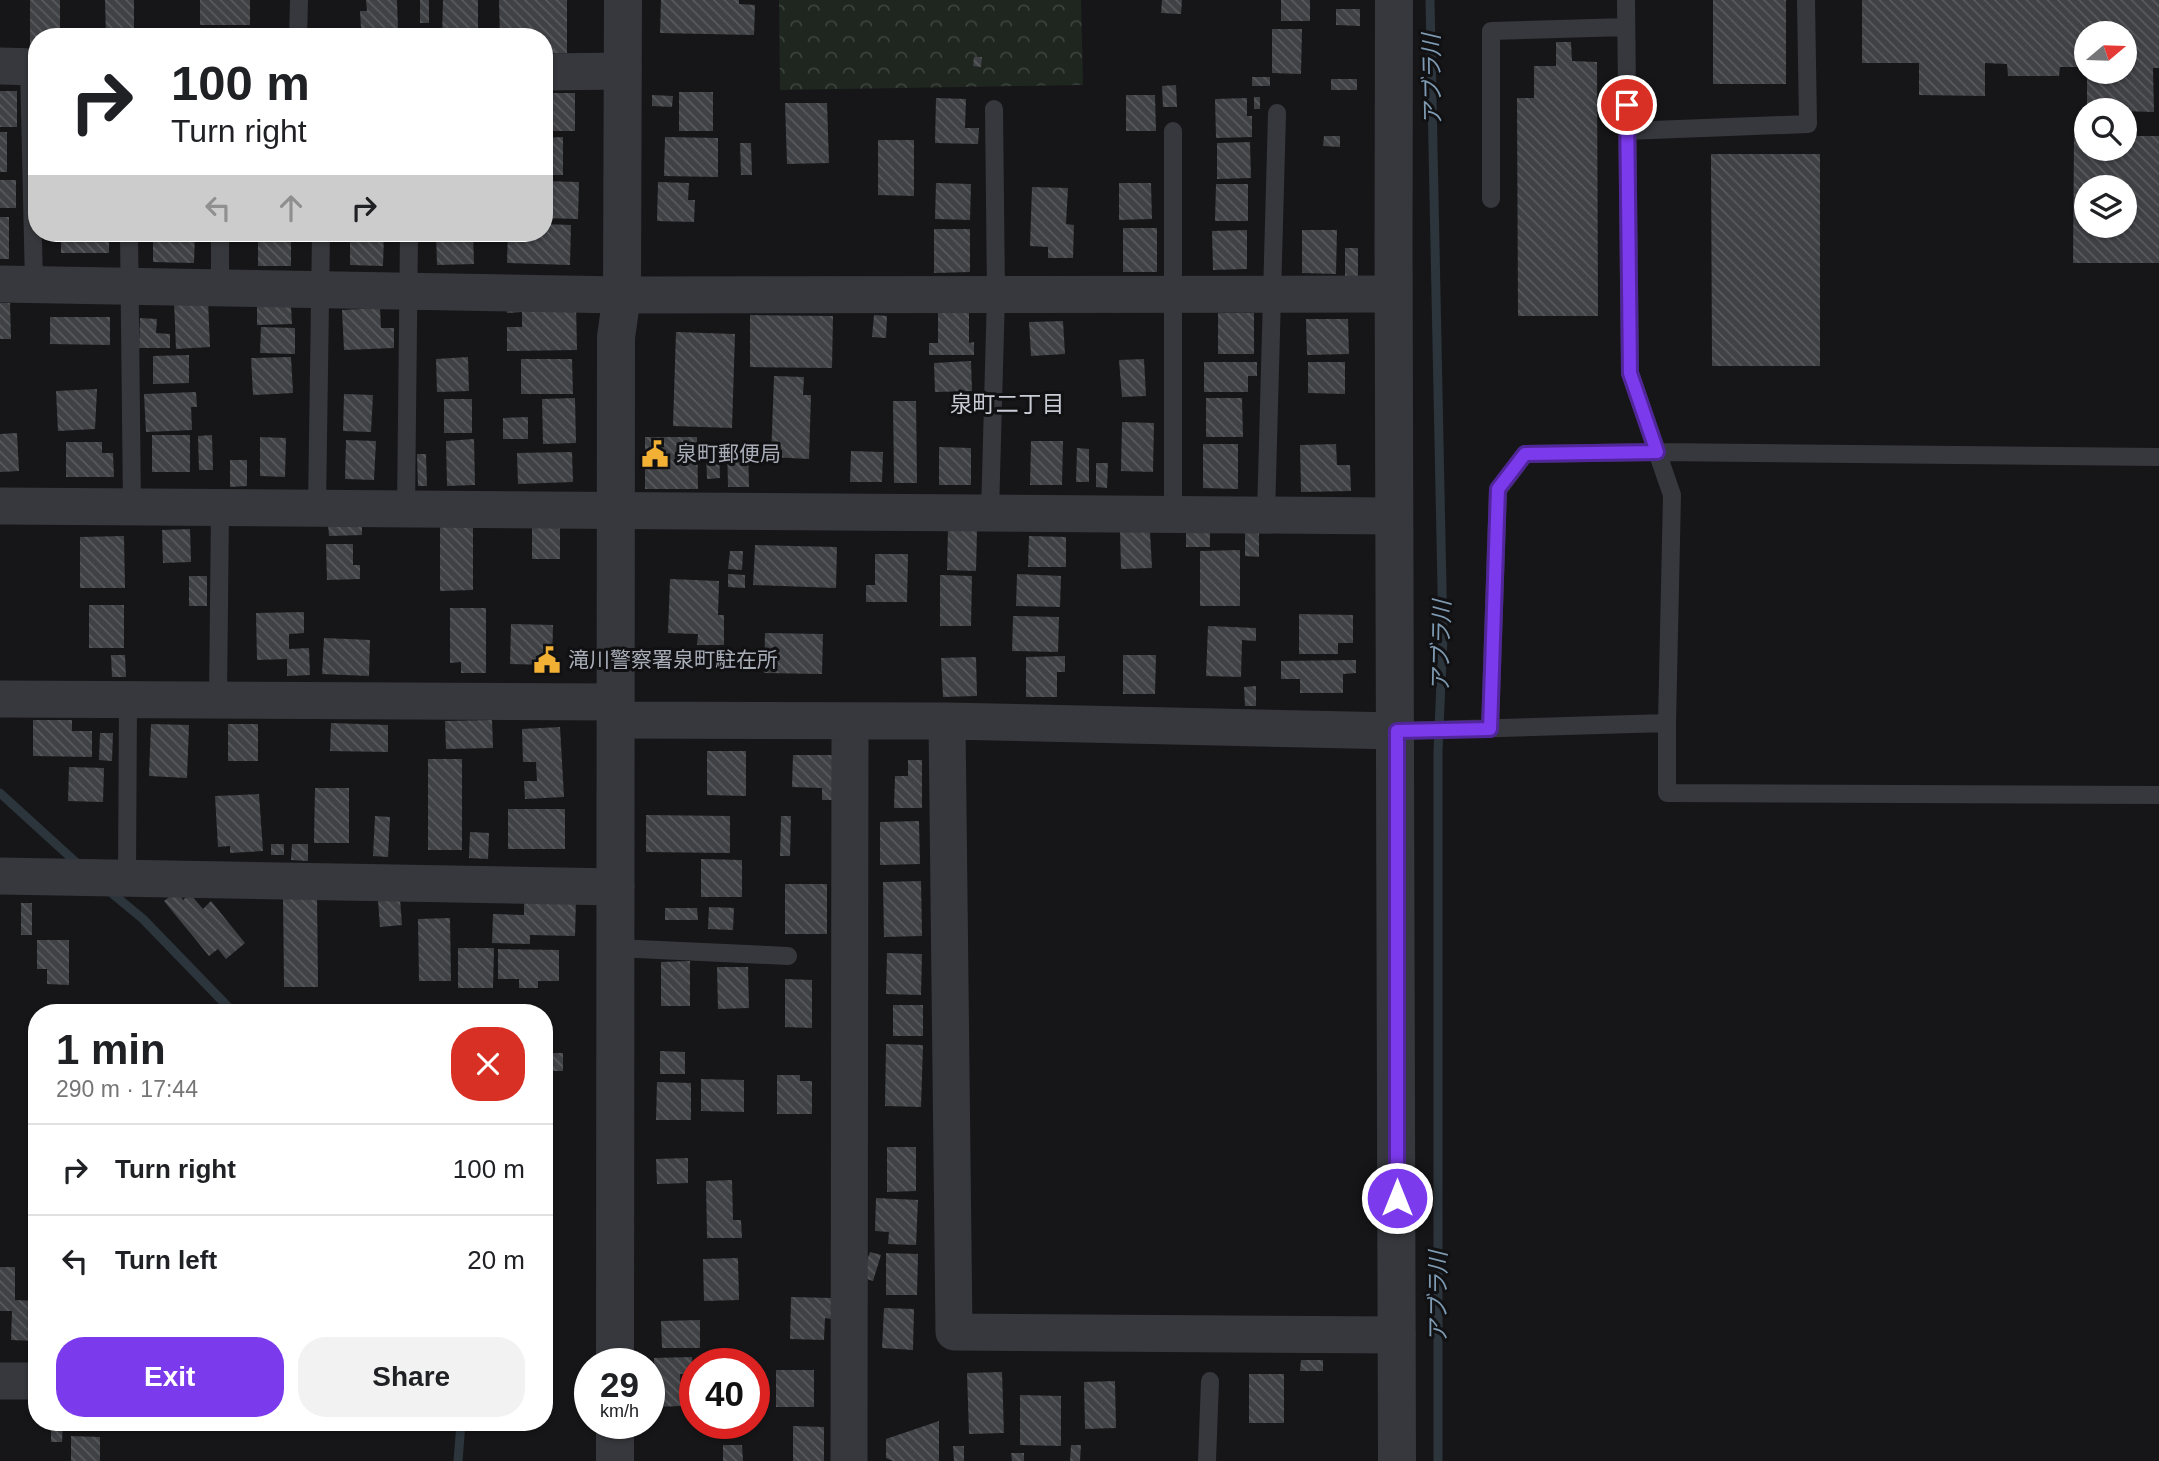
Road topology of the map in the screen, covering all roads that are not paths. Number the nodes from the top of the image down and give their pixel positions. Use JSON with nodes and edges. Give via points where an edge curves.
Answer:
{"nodes":[{"id":1,"x":299,"y":0,"type":"edge"},
{"id":2,"x":623,"y":0,"type":"edge"},
{"id":3,"x":1394,"y":0,"type":"edge"},
{"id":4,"x":1626,"y":0,"type":"edge"},
{"id":5,"x":1806,"y":0,"type":"edge"},
{"id":6,"x":1626,"y":27,"type":"junction"},
{"id":7,"x":298,"y":28,"type":"edge"},
{"id":8,"x":22,"y":67,"type":"edge"},
{"id":9,"x":623,"y":71,"type":"junction"},
{"id":10,"x":553,"y":72,"type":"edge"},
{"id":11,"x":994,"y":109,"type":"dead end"},
{"id":12,"x":1277,"y":113,"type":"dead end"},
{"id":13,"x":1173,"y":131,"type":"dead end"},
{"id":14,"x":1627,"y":131,"type":"junction"},
{"id":15,"x":1491,"y":199,"type":"dead end"},
{"id":16,"x":129,"y":242,"type":"edge"},
{"id":17,"x":220,"y":242,"type":"edge"},
{"id":18,"x":321,"y":242,"type":"edge"},
{"id":19,"x":408,"y":242,"type":"edge"},
{"id":20,"x":17,"y":284,"type":"edge"},
{"id":21,"x":130,"y":286,"type":"junction"},
{"id":22,"x":220,"y":288,"type":"junction"},
{"id":23,"x":322,"y":290,"type":"junction"},
{"id":24,"x":409,"y":291,"type":"junction"},
{"id":25,"x":996,"y":294,"type":"junction"},
{"id":26,"x":1175,"y":294,"type":"junction"},
{"id":27,"x":1270,"y":294,"type":"junction"},
{"id":28,"x":1393,"y":294,"type":"junction"},
{"id":29,"x":622,"y":295,"type":"junction"},
{"id":30,"x":1657,"y":452,"type":"junction"},
{"id":31,"x":2159,"y":457,"type":"edge"},
{"id":32,"x":0,"y":506,"type":"edge"},
{"id":33,"x":132,"y":507,"type":"junction"},
{"id":34,"x":220,"y":508,"type":"junction"},
{"id":35,"x":317,"y":508,"type":"junction"},
{"id":36,"x":406,"y":509,"type":"junction"},
{"id":37,"x":616,"y":510,"type":"junction"},
{"id":38,"x":990,"y":513,"type":"junction"},
{"id":39,"x":1173,"y":514,"type":"junction"},
{"id":40,"x":1266,"y":515,"type":"junction"},
{"id":41,"x":1392,"y":516,"type":"junction"},
{"id":42,"x":0,"y":699,"type":"edge"},
{"id":43,"x":128,"y":699,"type":"junction"},
{"id":44,"x":218,"y":700,"type":"junction"},
{"id":45,"x":615,"y":711,"type":"junction"},
{"id":46,"x":849,"y":721,"type":"junction"},
{"id":47,"x":947,"y":721,"type":"junction"},
{"id":48,"x":1667,"y":723,"type":"junction"},
{"id":49,"x":1490,"y":729,"type":"junction"},
{"id":50,"x":1397,"y":731,"type":"junction"},
{"id":51,"x":2159,"y":795,"type":"edge"},
{"id":52,"x":0,"y":876,"type":"edge"},
{"id":53,"x":127,"y":878,"type":"junction"},
{"id":54,"x":616,"y":887,"type":"junction"},
{"id":55,"x":615,"y":948,"type":"junction"},
{"id":56,"x":788,"y":956,"type":"dead end"},
{"id":57,"x":1396,"y":1335,"type":"junction"},
{"id":58,"x":615,"y":1348,"type":"edge"},
{"id":59,"x":0,"y":1381,"type":"edge"},
{"id":60,"x":28,"y":1381,"type":"edge"},
{"id":61,"x":1210,"y":1381,"type":"dead end"},
{"id":62,"x":615,"y":1439,"type":"edge"},
{"id":63,"x":615,"y":1461,"type":"edge"},
{"id":64,"x":849,"y":1461,"type":"edge"},
{"id":65,"x":1208,"y":1461,"type":"edge"},
{"id":66,"x":1396,"y":1461,"type":"edge"}],
"edges":[{"from":1,"to":7,"type":"lane"},
{"from":2,"to":9,"type":"street"},
{"from":3,"to":28,"type":"street"},
{"from":4,"to":6,"type":"lane"},
{"from":5,"to":14,"type":"lane","via":[[1808,124]]},
{"from":6,"to":14,"type":"lane"},
{"from":6,"to":15,"type":"lane","via":[[1491,31]]},
{"from":8,"to":20,"type":"lane"},
{"from":9,"to":10,"type":"street"},
{"from":9,"to":29,"type":"street"},
{"from":11,"to":25,"type":"lane"},
{"from":12,"to":27,"type":"lane"},
{"from":13,"to":26,"type":"lane"},
{"from":14,"to":30,"type":"lane","via":[[1630,373]]},
{"from":16,"to":21,"type":"lane"},
{"from":17,"to":22,"type":"lane"},
{"from":18,"to":23,"type":"lane"},
{"from":19,"to":24,"type":"lane"},
{"from":20,"to":21,"type":"street"},
{"from":21,"to":22,"type":"street"},
{"from":21,"to":33,"type":"lane"},
{"from":22,"to":23,"type":"street"},
{"from":23,"to":24,"type":"street"},
{"from":23,"to":35,"type":"lane"},
{"from":24,"to":29,"type":"street"},
{"from":24,"to":36,"type":"lane"},
{"from":25,"to":26,"type":"street"},
{"from":25,"to":29,"type":"street"},
{"from":25,"to":38,"type":"lane"},
{"from":26,"to":27,"type":"street"},
{"from":26,"to":39,"type":"lane"},
{"from":27,"to":28,"type":"street"},
{"from":27,"to":40,"type":"lane"},
{"from":28,"to":41,"type":"street"},
{"from":29,"to":37,"type":"street","via":[[616,337]]},
{"from":30,"to":31,"type":"lane"},
{"from":30,"to":48,"type":"lane","via":[[1672,495]]},
{"from":30,"to":49,"type":"lane","via":[[1525,454],[1498,489]]},
{"from":32,"to":33,"type":"street"},
{"from":33,"to":34,"type":"street"},
{"from":34,"to":35,"type":"street"},
{"from":34,"to":44,"type":"lane"},
{"from":35,"to":36,"type":"street"},
{"from":36,"to":37,"type":"street"},
{"from":37,"to":38,"type":"street"},
{"from":37,"to":45,"type":"street"},
{"from":38,"to":39,"type":"street"},
{"from":39,"to":40,"type":"street"},
{"from":40,"to":41,"type":"street"},
{"from":41,"to":50,"type":"street"},
{"from":42,"to":43,"type":"street"},
{"from":43,"to":44,"type":"street"},
{"from":43,"to":53,"type":"lane"},
{"from":44,"to":45,"type":"street"},
{"from":45,"to":46,"type":"street"},
{"from":45,"to":54,"type":"street"},
{"from":46,"to":47,"type":"street"},
{"from":46,"to":64,"type":"street"},
{"from":47,"to":50,"type":"street"},
{"from":47,"to":57,"type":"street","via":[[954,1332]]},
{"from":48,"to":49,"type":"lane"},
{"from":48,"to":51,"type":"lane","via":[[1667,793]]},
{"from":49,"to":50,"type":"lane"},
{"from":50,"to":57,"type":"street"},
{"from":52,"to":53,"type":"street"},
{"from":53,"to":54,"type":"street"},
{"from":54,"to":55,"type":"street"},
{"from":55,"to":56,"type":"lane"},
{"from":55,"to":58,"type":"street"},
{"from":57,"to":66,"type":"street"},
{"from":59,"to":60,"type":"street"},
{"from":61,"to":65,"type":"lane"},
{"from":62,"to":63,"type":"street"}]}
